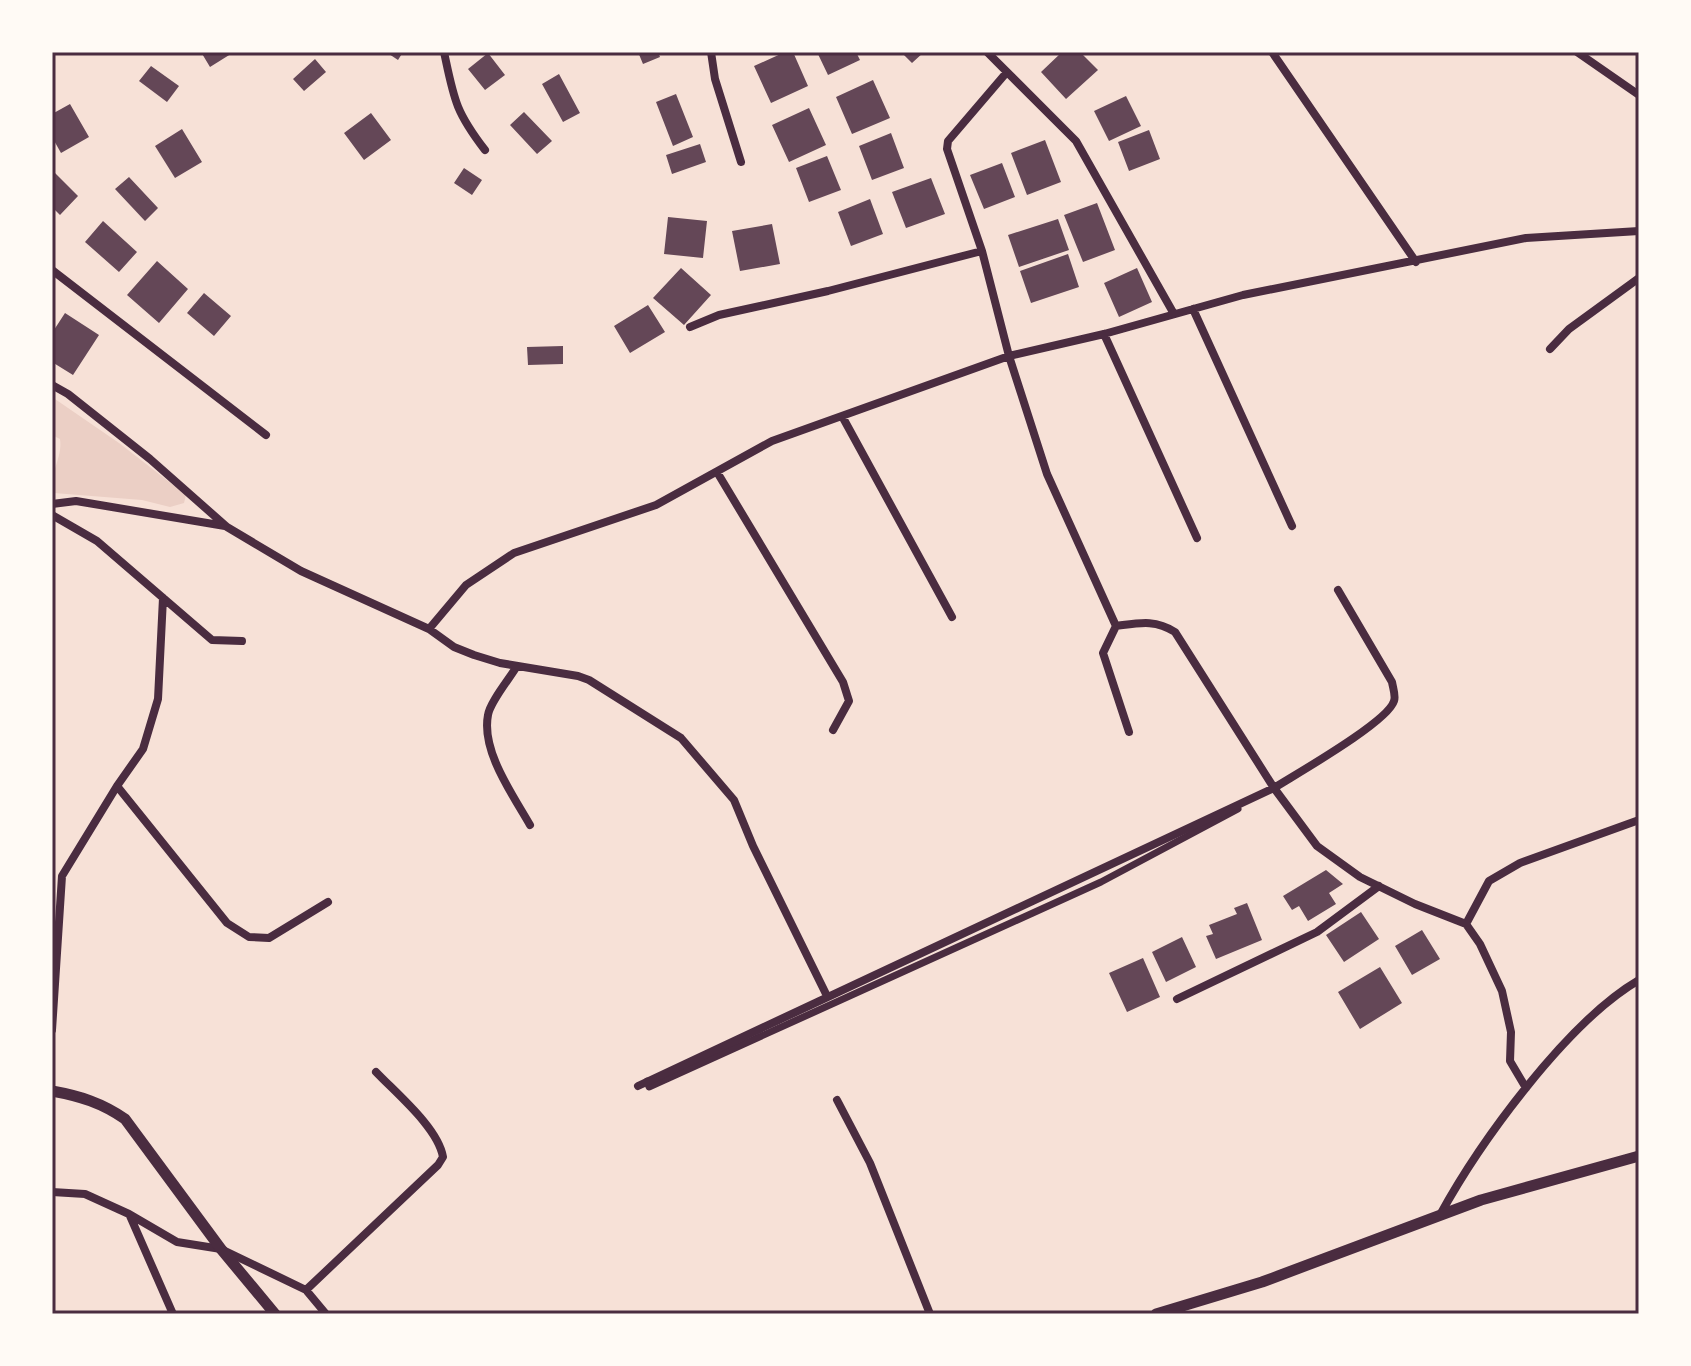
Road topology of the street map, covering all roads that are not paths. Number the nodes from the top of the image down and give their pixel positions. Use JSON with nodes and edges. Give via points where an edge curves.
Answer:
{"nodes":[{"id":1,"x":444,"y":52,"type":"edge"},
{"id":2,"x":711,"y":52,"type":"edge"},
{"id":3,"x":987,"y":52,"type":"edge"},
{"id":4,"x":1272,"y":52,"type":"edge"},
{"id":5,"x":1577,"y":52,"type":"edge"},
{"id":6,"x":1007,"y":72,"type":"junction"},
{"id":7,"x":1639,"y":95,"type":"edge"},
{"id":8,"x":485,"y":150,"type":"dead end"},
{"id":9,"x":741,"y":162,"type":"dead end"},
{"id":10,"x":1639,"y":231,"type":"edge"},
{"id":11,"x":982,"y":251,"type":"junction"},
{"id":12,"x":1416,"y":262,"type":"junction"},
{"id":13,"x":52,"y":270,"type":"edge"},
{"id":14,"x":1639,"y":278,"type":"edge"},
{"id":15,"x":1193,"y":309,"type":"junction"},
{"id":16,"x":1174,"y":314,"type":"junction"},
{"id":17,"x":690,"y":327,"type":"dead end"},
{"id":18,"x":1104,"y":334,"type":"junction"},
{"id":19,"x":1550,"y":349,"type":"dead end"},
{"id":20,"x":1009,"y":356,"type":"junction"},
{"id":21,"x":52,"y":385,"type":"edge"},
{"id":22,"x":842,"y":416,"type":"junction"},
{"id":23,"x":266,"y":435,"type":"dead end"},
{"id":24,"x":717,"y":472,"type":"junction"},
{"id":25,"x":52,"y":504,"type":"edge"},
{"id":26,"x":52,"y":515,"type":"edge"},
{"id":27,"x":1292,"y":526,"type":"dead end"},
{"id":28,"x":227,"y":527,"type":"junction"},
{"id":29,"x":1197,"y":538,"type":"dead end"},
{"id":30,"x":1338,"y":590,"type":"dead end"},
{"id":31,"x":163,"y":598,"type":"junction"},
{"id":32,"x":952,"y":617,"type":"dead end"},
{"id":33,"x":1116,"y":626,"type":"junction"},
{"id":34,"x":429,"y":629,"type":"junction"},
{"id":35,"x":242,"y":641,"type":"dead end"},
{"id":36,"x":517,"y":666,"type":"junction"},
{"id":37,"x":833,"y":730,"type":"dead end"},
{"id":38,"x":1129,"y":732,"type":"dead end"},
{"id":39,"x":117,"y":786,"type":"junction"},
{"id":40,"x":1274,"y":788,"type":"junction"},
{"id":41,"x":1639,"y":820,"type":"edge"},
{"id":42,"x":530,"y":825,"type":"dead end"},
{"id":43,"x":1379,"y":886,"type":"junction"},
{"id":44,"x":328,"y":902,"type":"dead end"},
{"id":45,"x":1466,"y":924,"type":"junction"},
{"id":46,"x":1639,"y":980,"type":"edge"},
{"id":47,"x":827,"y":996,"type":"junction"},
{"id":48,"x":1177,"y":999,"type":"dead end"},
{"id":49,"x":52,"y":1030,"type":"edge"},
{"id":50,"x":376,"y":1072,"type":"dead end"},
{"id":51,"x":642,"y":1084,"type":"joint"},
{"id":52,"x":1526,"y":1088,"type":"junction"},
{"id":53,"x":52,"y":1091,"type":"edge"},
{"id":54,"x":837,"y":1100,"type":"dead end"},
{"id":55,"x":1639,"y":1156,"type":"edge"},
{"id":56,"x":52,"y":1192,"type":"edge"},
{"id":57,"x":129,"y":1214,"type":"junction"},
{"id":58,"x":1440,"y":1215,"type":"junction"},
{"id":59,"x":221,"y":1249,"type":"junction"},
{"id":60,"x":306,"y":1290,"type":"junction"},
{"id":61,"x":173,"y":1314,"type":"edge"},
{"id":62,"x":275,"y":1314,"type":"edge"},
{"id":63,"x":326,"y":1314,"type":"edge"},
{"id":64,"x":930,"y":1314,"type":"edge"},
{"id":65,"x":1156,"y":1314,"type":"edge"}],
"edges":[{"from":1,"to":8,"type":"street","via":[[454,101]]},
{"from":2,"to":9,"type":"street"},
{"from":3,"to":6,"type":"street"},
{"from":4,"to":12,"type":"street"},
{"from":5,"to":7,"type":"street"},
{"from":6,"to":11,"type":"street","via":[[948,141]]},
{"from":6,"to":16,"type":"street","via":[[1076,141]]},
{"from":10,"to":12,"type":"street","via":[[1526,238]]},
{"from":11,"to":17,"type":"street","via":[[719,315]]},
{"from":11,"to":20,"type":"street"},
{"from":12,"to":15,"type":"street"},
{"from":13,"to":23,"type":"street"},
{"from":14,"to":19,"type":"street"},
{"from":15,"to":16,"type":"street"},
{"from":15,"to":27,"type":"street"},
{"from":16,"to":18,"type":"street"},
{"from":18,"to":20,"type":"street"},
{"from":18,"to":29,"type":"street"},
{"from":20,"to":22,"type":"street"},
{"from":20,"to":33,"type":"street","via":[[1047,474]]},
{"from":21,"to":28,"type":"street","via":[[139,450]]},
{"from":22,"to":24,"type":"street","via":[[772,441]]},
{"from":22,"to":32,"type":"street"},
{"from":24,"to":34,"type":"street","via":[[656,505],[514,553],[466,585]]},
{"from":24,"to":37,"type":"street","via":[[843,682],[849,701]]},
{"from":25,"to":28,"type":"street","via":[[76,501]]},
{"from":26,"to":31,"type":"street","via":[[97,541]]},
{"from":28,"to":34,"type":"street","via":[[301,571]]},
{"from":30,"to":40,"type":"street","via":[[1392,682],[1395,700],[1387,713]]},
{"from":31,"to":35,"type":"street","via":[[212,640]]},
{"from":31,"to":39,"type":"street","via":[[158,699],[143,749]]},
{"from":33,"to":38,"type":"street","via":[[1103,653]]},
{"from":33,"to":40,"type":"street","via":[[1162,623],[1175,632]]},
{"from":34,"to":36,"type":"street","via":[[454,647]]},
{"from":36,"to":42,"type":"street","via":[[488,714],[490,741],[496,767]]},
{"from":36,"to":47,"type":"street","via":[[589,680],[681,738],[734,800]]},
{"from":39,"to":44,"type":"street","via":[[227,923],[249,937],[269,938]]},
{"from":39,"to":49,"type":"street","via":[[62,876]]},
{"from":40,"to":43,"type":"street","via":[[1317,846]]},
{"from":40,"to":47,"type":"street"},
{"from":40,"to":51,"type":"street","via":[[1101,882],[712,1060],[649,1087]]},
{"from":41,"to":45,"type":"street","via":[[1520,863],[1489,881]]},
{"from":43,"to":45,"type":"street"},
{"from":43,"to":48,"type":"street","via":[[1317,932]]},
{"from":45,"to":52,"type":"street","via":[[1502,991],[1511,1032],[1510,1061]]},
{"from":46,"to":52,"type":"street","via":[[1580,1028]]},
{"from":47,"to":51,"type":"street"},
{"from":50,"to":60,"type":"street","via":[[433,1133],[443,1157]]},
{"from":52,"to":58,"type":"street"},
{"from":53,"to":59,"type":"street","via":[[103,1105],[125,1119]]},
{"from":54,"to":64,"type":"street","via":[[870,1163]]},
{"from":55,"to":58,"type":"street"},
{"from":56,"to":57,"type":"street","via":[[85,1194]]},
{"from":57,"to":59,"type":"street","via":[[177,1242]]},
{"from":57,"to":61,"type":"street"},
{"from":58,"to":65,"type":"street","via":[[1262,1282]]},
{"from":59,"to":60,"type":"street"},
{"from":59,"to":62,"type":"street"},
{"from":60,"to":63,"type":"street"}]}
